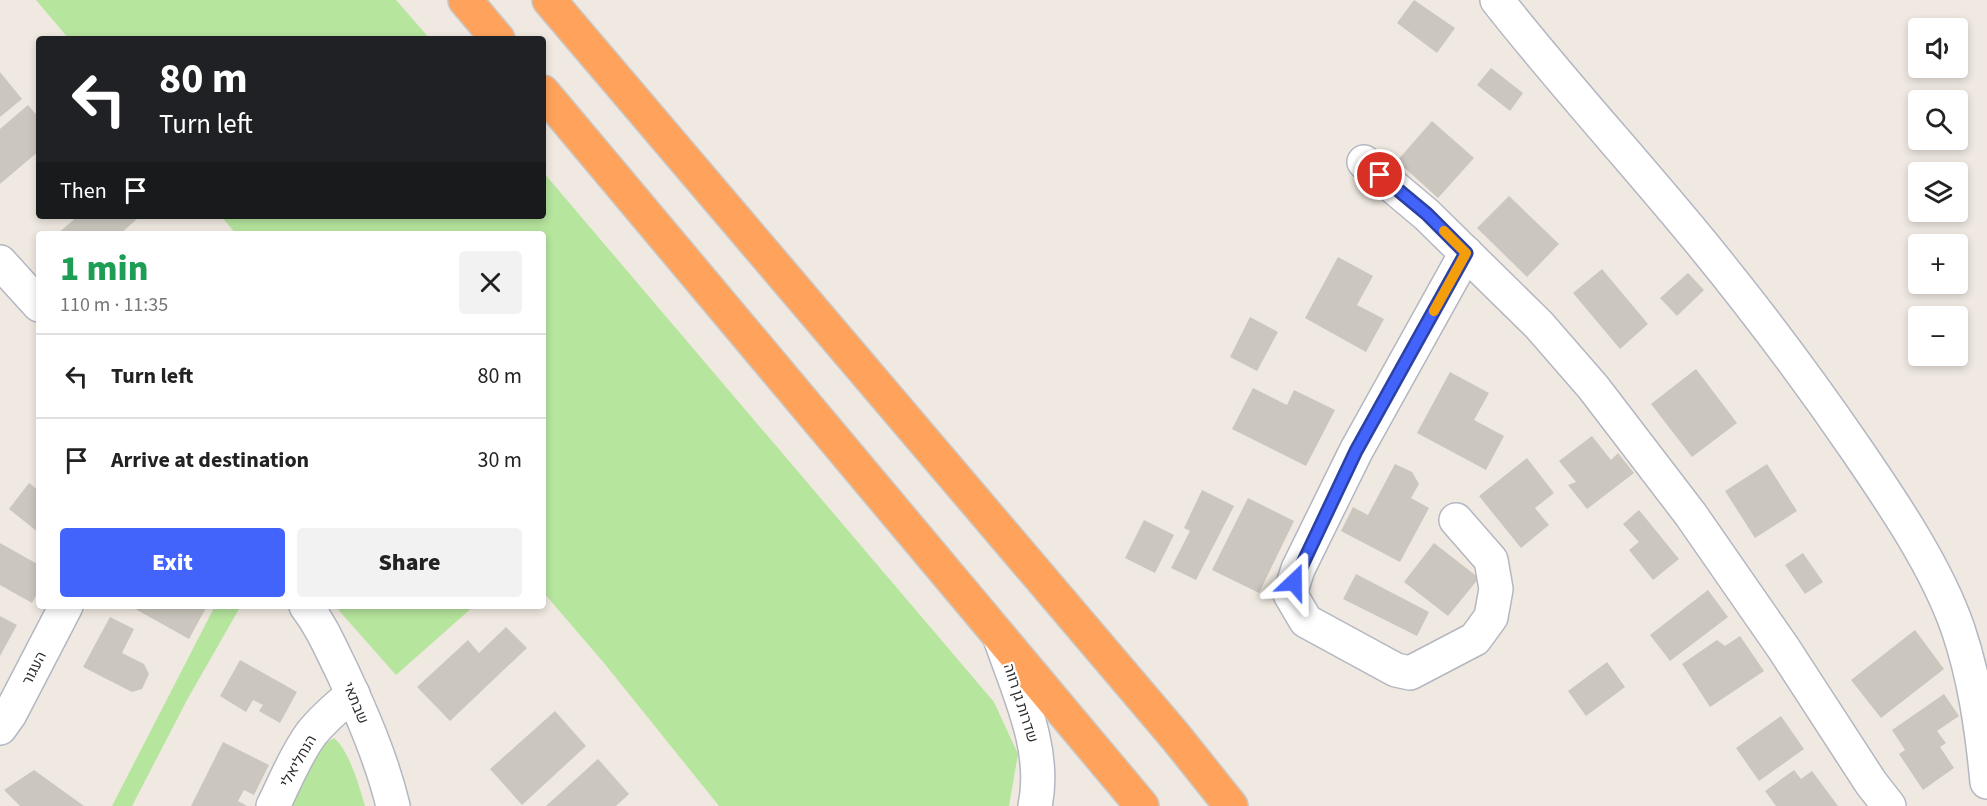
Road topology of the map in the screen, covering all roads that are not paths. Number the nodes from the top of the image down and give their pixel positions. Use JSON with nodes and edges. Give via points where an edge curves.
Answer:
{"nodes":[{"id":1,"x":465,"y":0,"type":"edge"},
{"id":2,"x":549,"y":0,"type":"edge"},
{"id":3,"x":1497,"y":0,"type":"edge"},
{"id":4,"x":495,"y":36,"type":"edge"},
{"id":5,"x":546,"y":96,"type":"edge"},
{"id":6,"x":1364,"y":162,"type":"dead end"},
{"id":7,"x":1466,"y":253,"type":"junction"},
{"id":8,"x":0,"y":262,"type":"edge"},
{"id":9,"x":36,"y":302,"type":"edge"},
{"id":10,"x":1456,"y":520,"type":"dead end"},
{"id":11,"x":64,"y":609,"type":"edge"},
{"id":12,"x":308,"y":609,"type":"edge"},
{"id":13,"x":999,"y":636,"type":"junction"},
{"id":14,"x":353,"y":694,"type":"junction"},
{"id":15,"x":0,"y":728,"type":"edge"},
{"id":16,"x":1987,"y":782,"type":"edge"},
{"id":17,"x":273,"y":806,"type":"edge"},
{"id":18,"x":393,"y":806,"type":"edge"},
{"id":19,"x":1035,"y":806,"type":"edge"},
{"id":20,"x":1142,"y":806,"type":"edge"},
{"id":21,"x":1231,"y":806,"type":"edge"},
{"id":22,"x":1889,"y":806,"type":"edge"}],
"edges":[{"from":1,"to":4,"type":"highway"},
{"from":2,"to":21,"type":"highway"},
{"from":3,"to":16,"type":"street","via":[[1752,306],[1823,400],[1892,502],[1942,590],[1958,629],[1979,714]]},
{"from":5,"to":13,"type":"highway"},
{"from":6,"to":7,"type":"street","via":[[1427,214]]},
{"from":7,"to":10,"type":"street","via":[[1356,451],[1290,594],[1306,621],[1396,670],[1410,673],[1475,639],[1491,617],[1496,589],[1491,560]]},
{"from":7,"to":22,"type":"street","via":[[1539,325],[1585,378],[1691,515]]},
{"from":8,"to":9,"type":"street"},
{"from":11,"to":15,"type":"street","name":"העגור"},
{"from":12,"to":14,"type":"street","name":"שבתאי"},
{"from":13,"to":19,"type":"street","name":"שדרות גן רווה","via":[[1036,750]]},
{"from":13,"to":20,"type":"highway"},
{"from":14,"to":17,"type":"street","name":"הנחליאלי","via":[[311,734]]},
{"from":14,"to":18,"type":"street","name":"שבתאי"}]}
